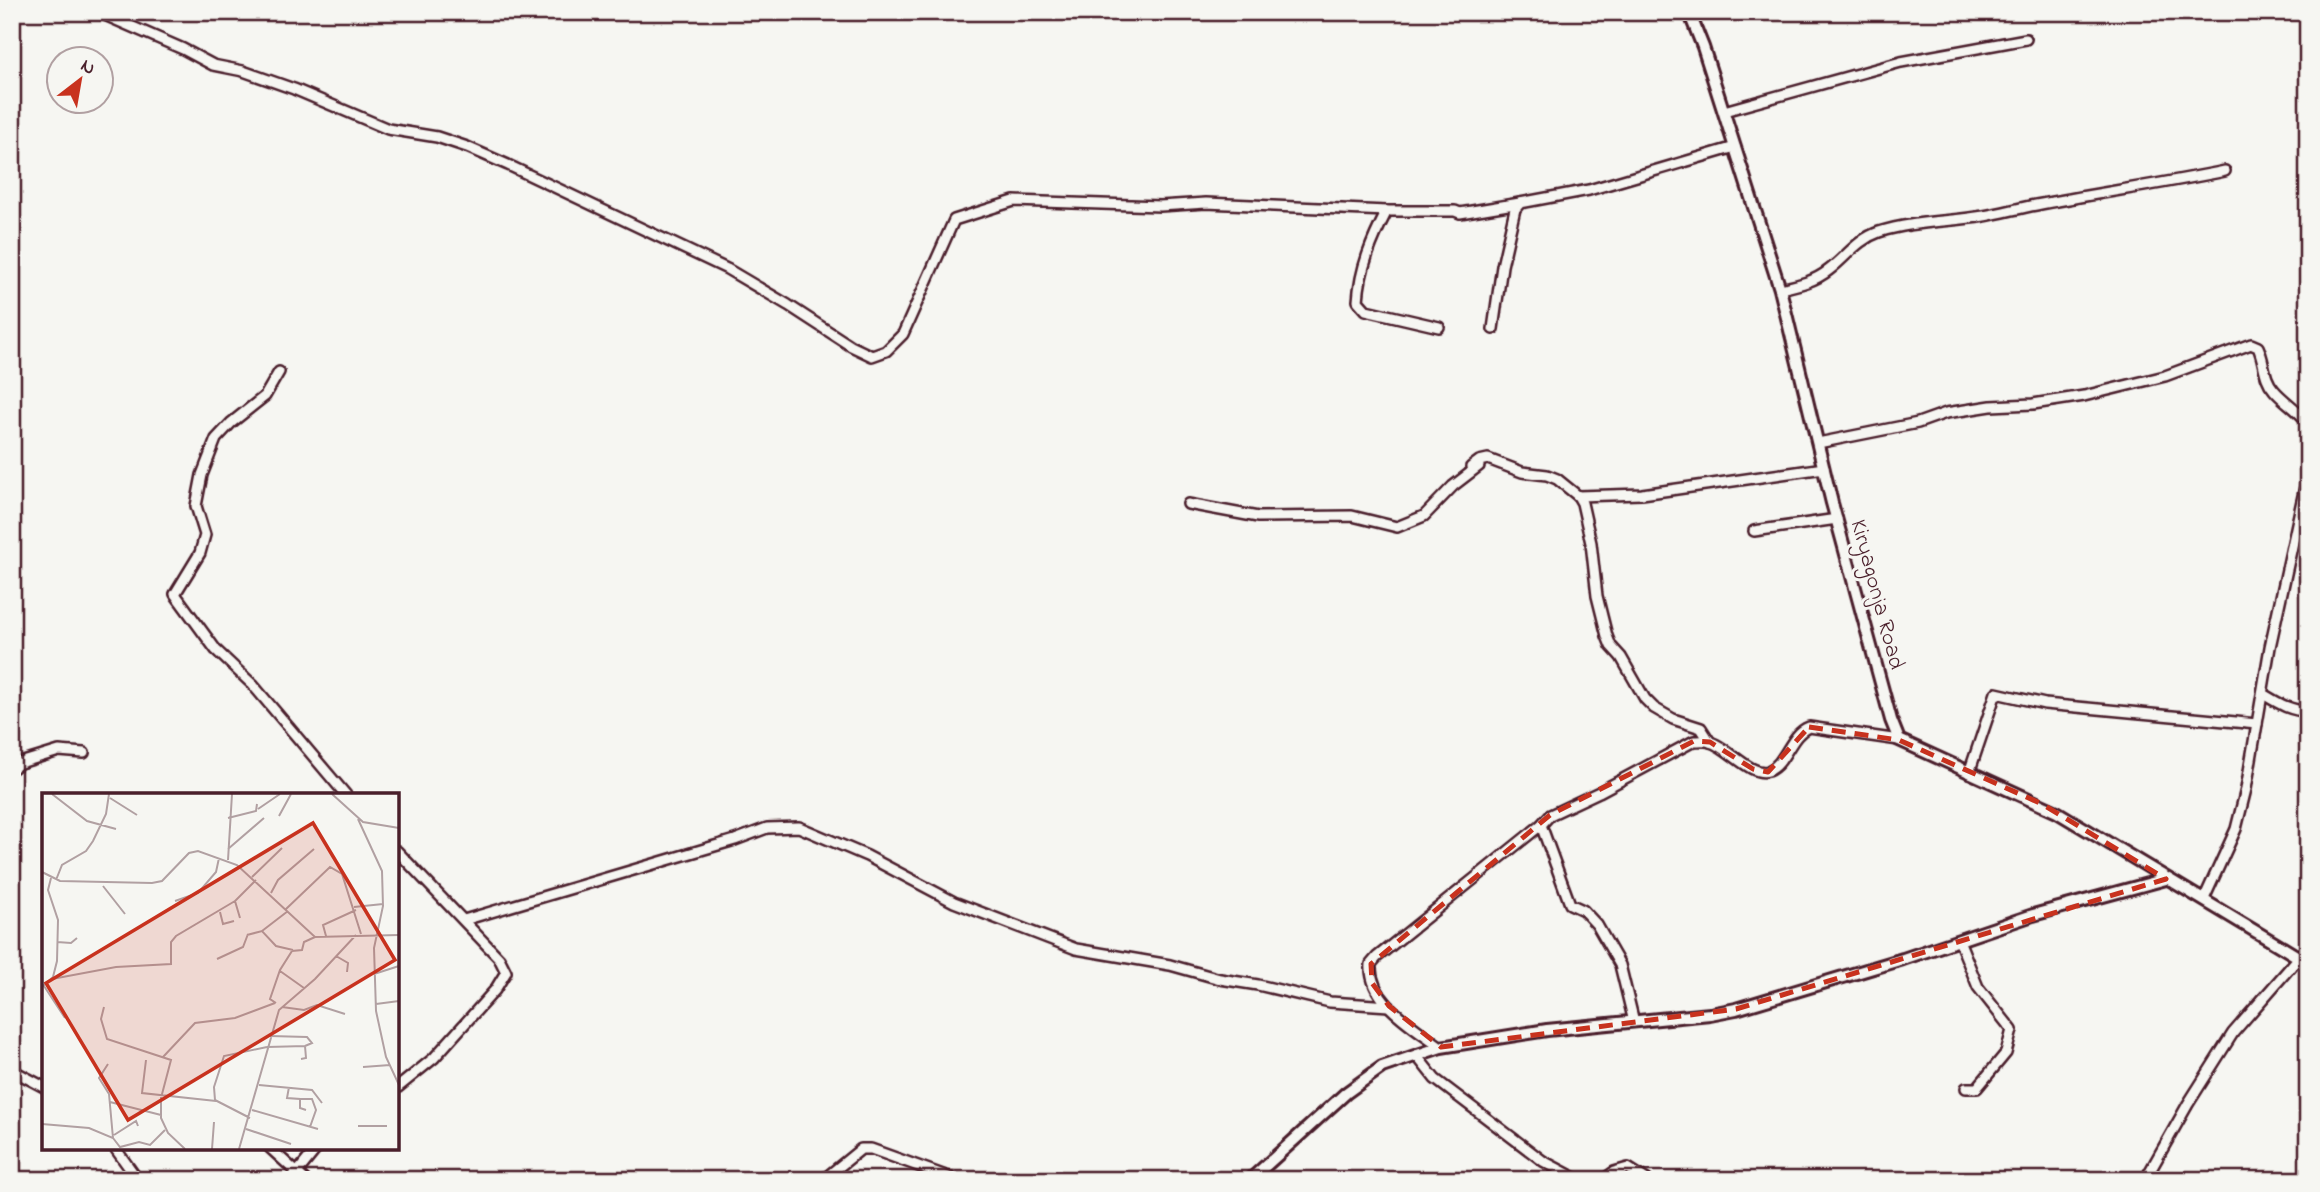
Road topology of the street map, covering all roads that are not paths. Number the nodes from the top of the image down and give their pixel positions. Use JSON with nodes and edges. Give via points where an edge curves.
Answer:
{"nodes":[{"id":1,"x":98,"y":12,"type":"edge"},
{"id":2,"x":1689,"y":12,"type":"edge"},
{"id":3,"x":2026,"y":39,"type":"dead end"},
{"id":4,"x":1724,"y":111,"type":"junction"},
{"id":5,"x":1735,"y":146,"type":"junction"},
{"id":6,"x":2225,"y":171,"type":"dead end"},
{"id":7,"x":1520,"y":203,"type":"junction"},
{"id":8,"x":1387,"y":211,"type":"junction"},
{"id":9,"x":1780,"y":289,"type":"junction"},
{"id":10,"x":1439,"y":327,"type":"dead end"},
{"id":11,"x":1493,"y":329,"type":"dead end"},
{"id":12,"x":279,"y":372,"type":"dead end"},
{"id":13,"x":2308,"y":423,"type":"edge"},
{"id":14,"x":1818,"y":443,"type":"junction"},
{"id":15,"x":1488,"y":458,"type":"junction"},
{"id":16,"x":1471,"y":467,"type":"dead end"},
{"id":17,"x":1824,"y":468,"type":"junction"},
{"id":18,"x":2308,"y":472,"type":"edge"},
{"id":19,"x":1578,"y":496,"type":"junction"},
{"id":20,"x":1188,"y":504,"type":"dead end"},
{"id":21,"x":1837,"y":519,"type":"junction"},
{"id":22,"x":1754,"y":531,"type":"dead end"},
{"id":23,"x":2263,"y":694,"type":"junction"},
{"id":24,"x":2308,"y":711,"type":"edge"},
{"id":25,"x":2257,"y":724,"type":"junction"},
{"id":26,"x":1899,"y":740,"type":"junction"},
{"id":27,"x":1710,"y":742,"type":"junction"},
{"id":28,"x":84,"y":753,"type":"dead end"},
{"id":29,"x":12,"y":769,"type":"edge"},
{"id":30,"x":1969,"y":773,"type":"junction"},
{"id":31,"x":344,"y":793,"type":"edge"},
{"id":32,"x":1541,"y":825,"type":"junction"},
{"id":33,"x":399,"y":853,"type":"edge"},
{"id":34,"x":2166,"y":879,"type":"junction"},
{"id":35,"x":2204,"y":899,"type":"junction"},
{"id":36,"x":464,"y":920,"type":"junction"},
{"id":37,"x":1959,"y":940,"type":"junction"},
{"id":38,"x":2308,"y":947,"type":"edge"},
{"id":39,"x":2303,"y":960,"type":"edge"},
{"id":40,"x":1389,"y":1006,"type":"junction"},
{"id":41,"x":1634,"y":1022,"type":"junction"},
{"id":42,"x":1441,"y":1047,"type":"junction"},
{"id":43,"x":1416,"y":1055,"type":"junction"},
{"id":44,"x":12,"y":1070,"type":"edge"},
{"id":45,"x":42,"y":1086,"type":"edge"},
{"id":46,"x":399,"y":1086,"type":"edge"},
{"id":47,"x":1966,"y":1088,"type":"dead end"},
{"id":48,"x":116,"y":1150,"type":"edge"},
{"id":49,"x":272,"y":1150,"type":"edge"},
{"id":50,"x":315,"y":1150,"type":"edge"},
{"id":51,"x":293,"y":1176,"type":"edge"},
{"id":52,"x":138,"y":1180,"type":"edge"},
{"id":53,"x":306,"y":1180,"type":"edge"},
{"id":54,"x":823,"y":1180,"type":"edge"},
{"id":55,"x":957,"y":1180,"type":"edge"},
{"id":56,"x":1250,"y":1180,"type":"edge"},
{"id":57,"x":1579,"y":1180,"type":"edge"},
{"id":58,"x":1603,"y":1180,"type":"edge"},
{"id":59,"x":1647,"y":1180,"type":"edge"},
{"id":60,"x":2145,"y":1180,"type":"edge"}],
"edges":[{"from":1,"to":8,"type":"street","via":[[213,65],[294,89],[388,128],[437,137],[488,156],[727,269],[872,356],[886,351],[903,334],[954,220],[1014,201],[1160,206],[1206,202]]},
{"from":2,"to":4,"type":"street","name":"Kiryagonja Road"},
{"from":3,"to":4,"type":"street","via":[[1901,62]]},
{"from":4,"to":5,"type":"street","name":"Kiryagonja Road"},
{"from":5,"to":7,"type":"street","via":[[1589,190]]},
{"from":5,"to":9,"type":"street","name":"Kiryagonja Road"},
{"from":6,"to":9,"type":"street","via":[[1877,232],[1807,283]]},
{"from":7,"to":8,"type":"street","via":[[1470,212]]},
{"from":7,"to":11,"type":"street","via":[[1508,241]]},
{"from":8,"to":10,"type":"street","via":[[1370,246],[1358,300],[1366,310]]},
{"from":9,"to":14,"type":"street","name":"Kiryagonja Road"},
{"from":12,"to":31,"type":"street","via":[[265,396],[216,439],[196,506],[205,535],[200,553],[175,594],[216,650],[253,685]]},
{"from":13,"to":14,"type":"street","via":[[2275,391],[2266,378],[2258,347],[2252,344],[2165,376],[2084,396],[1946,413]]},
{"from":14,"to":17,"type":"street","name":"Kiryagonja Road"},
{"from":15,"to":16,"type":"street"},
{"from":15,"to":19,"type":"street","via":[[1557,479]]},
{"from":15,"to":20,"type":"street","via":[[1424,516],[1396,527],[1352,516],[1258,517]]},
{"from":17,"to":19,"type":"street","via":[[1642,494]]},
{"from":17,"to":21,"type":"street","name":"Kiryagonja Road"},
{"from":18,"to":23,"type":"street"},
{"from":19,"to":27,"type":"street","via":[[1611,646],[1654,708],[1701,728]]},
{"from":21,"to":22,"type":"street"},
{"from":21,"to":26,"type":"street","name":"Kiryagonja Road"},
{"from":23,"to":24,"type":"street","via":[[2284,707]]},
{"from":23,"to":25,"type":"street"},
{"from":25,"to":30,"type":"street","via":[[2045,705],[1996,693]]},
{"from":25,"to":35,"type":"street","via":[[2236,829]]},
{"from":26,"to":27,"type":"street","via":[[1809,727],[1769,771],[1753,769]]},
{"from":26,"to":30,"type":"street"},
{"from":27,"to":32,"type":"street","via":[[1694,741],[1550,816]]},
{"from":28,"to":29,"type":"street","via":[[59,751]]},
{"from":30,"to":34,"type":"street","via":[[2049,808]]},
{"from":32,"to":40,"type":"street","via":[[1371,964],[1372,983]]},
{"from":32,"to":41,"type":"street","via":[[1570,904],[1597,925],[1620,965]]},
{"from":33,"to":36,"type":"street"},
{"from":34,"to":35,"type":"street"},
{"from":34,"to":37,"type":"street"},
{"from":35,"to":39,"type":"street"},
{"from":36,"to":40,"type":"street","via":[[767,828],[799,827],[867,856],[954,902],[1076,948],[1329,1002]]},
{"from":36,"to":46,"type":"street","via":[[506,972],[434,1058]]},
{"from":37,"to":41,"type":"street","via":[[1736,1009]]},
{"from":37,"to":47,"type":"street","via":[[1978,987],[2012,1030],[2006,1053],[1978,1088]]},
{"from":38,"to":39,"type":"street"},
{"from":39,"to":60,"type":"street","via":[[2233,1033]]},
{"from":40,"to":42,"type":"street"},
{"from":41,"to":42,"type":"street"},
{"from":42,"to":43,"type":"street"},
{"from":43,"to":56,"type":"street","via":[[1382,1067],[1346,1093]]},
{"from":43,"to":57,"type":"street","via":[[1435,1079],[1543,1161]]},
{"from":44,"to":45,"type":"street"},
{"from":48,"to":52,"type":"street"},
{"from":49,"to":51,"type":"street"},
{"from":50,"to":51,"type":"street"},
{"from":51,"to":53,"type":"street"},
{"from":54,"to":55,"type":"street","via":[[861,1149],[871,1149]]},
{"from":58,"to":59,"type":"street","via":[[1628,1168]]}]}
